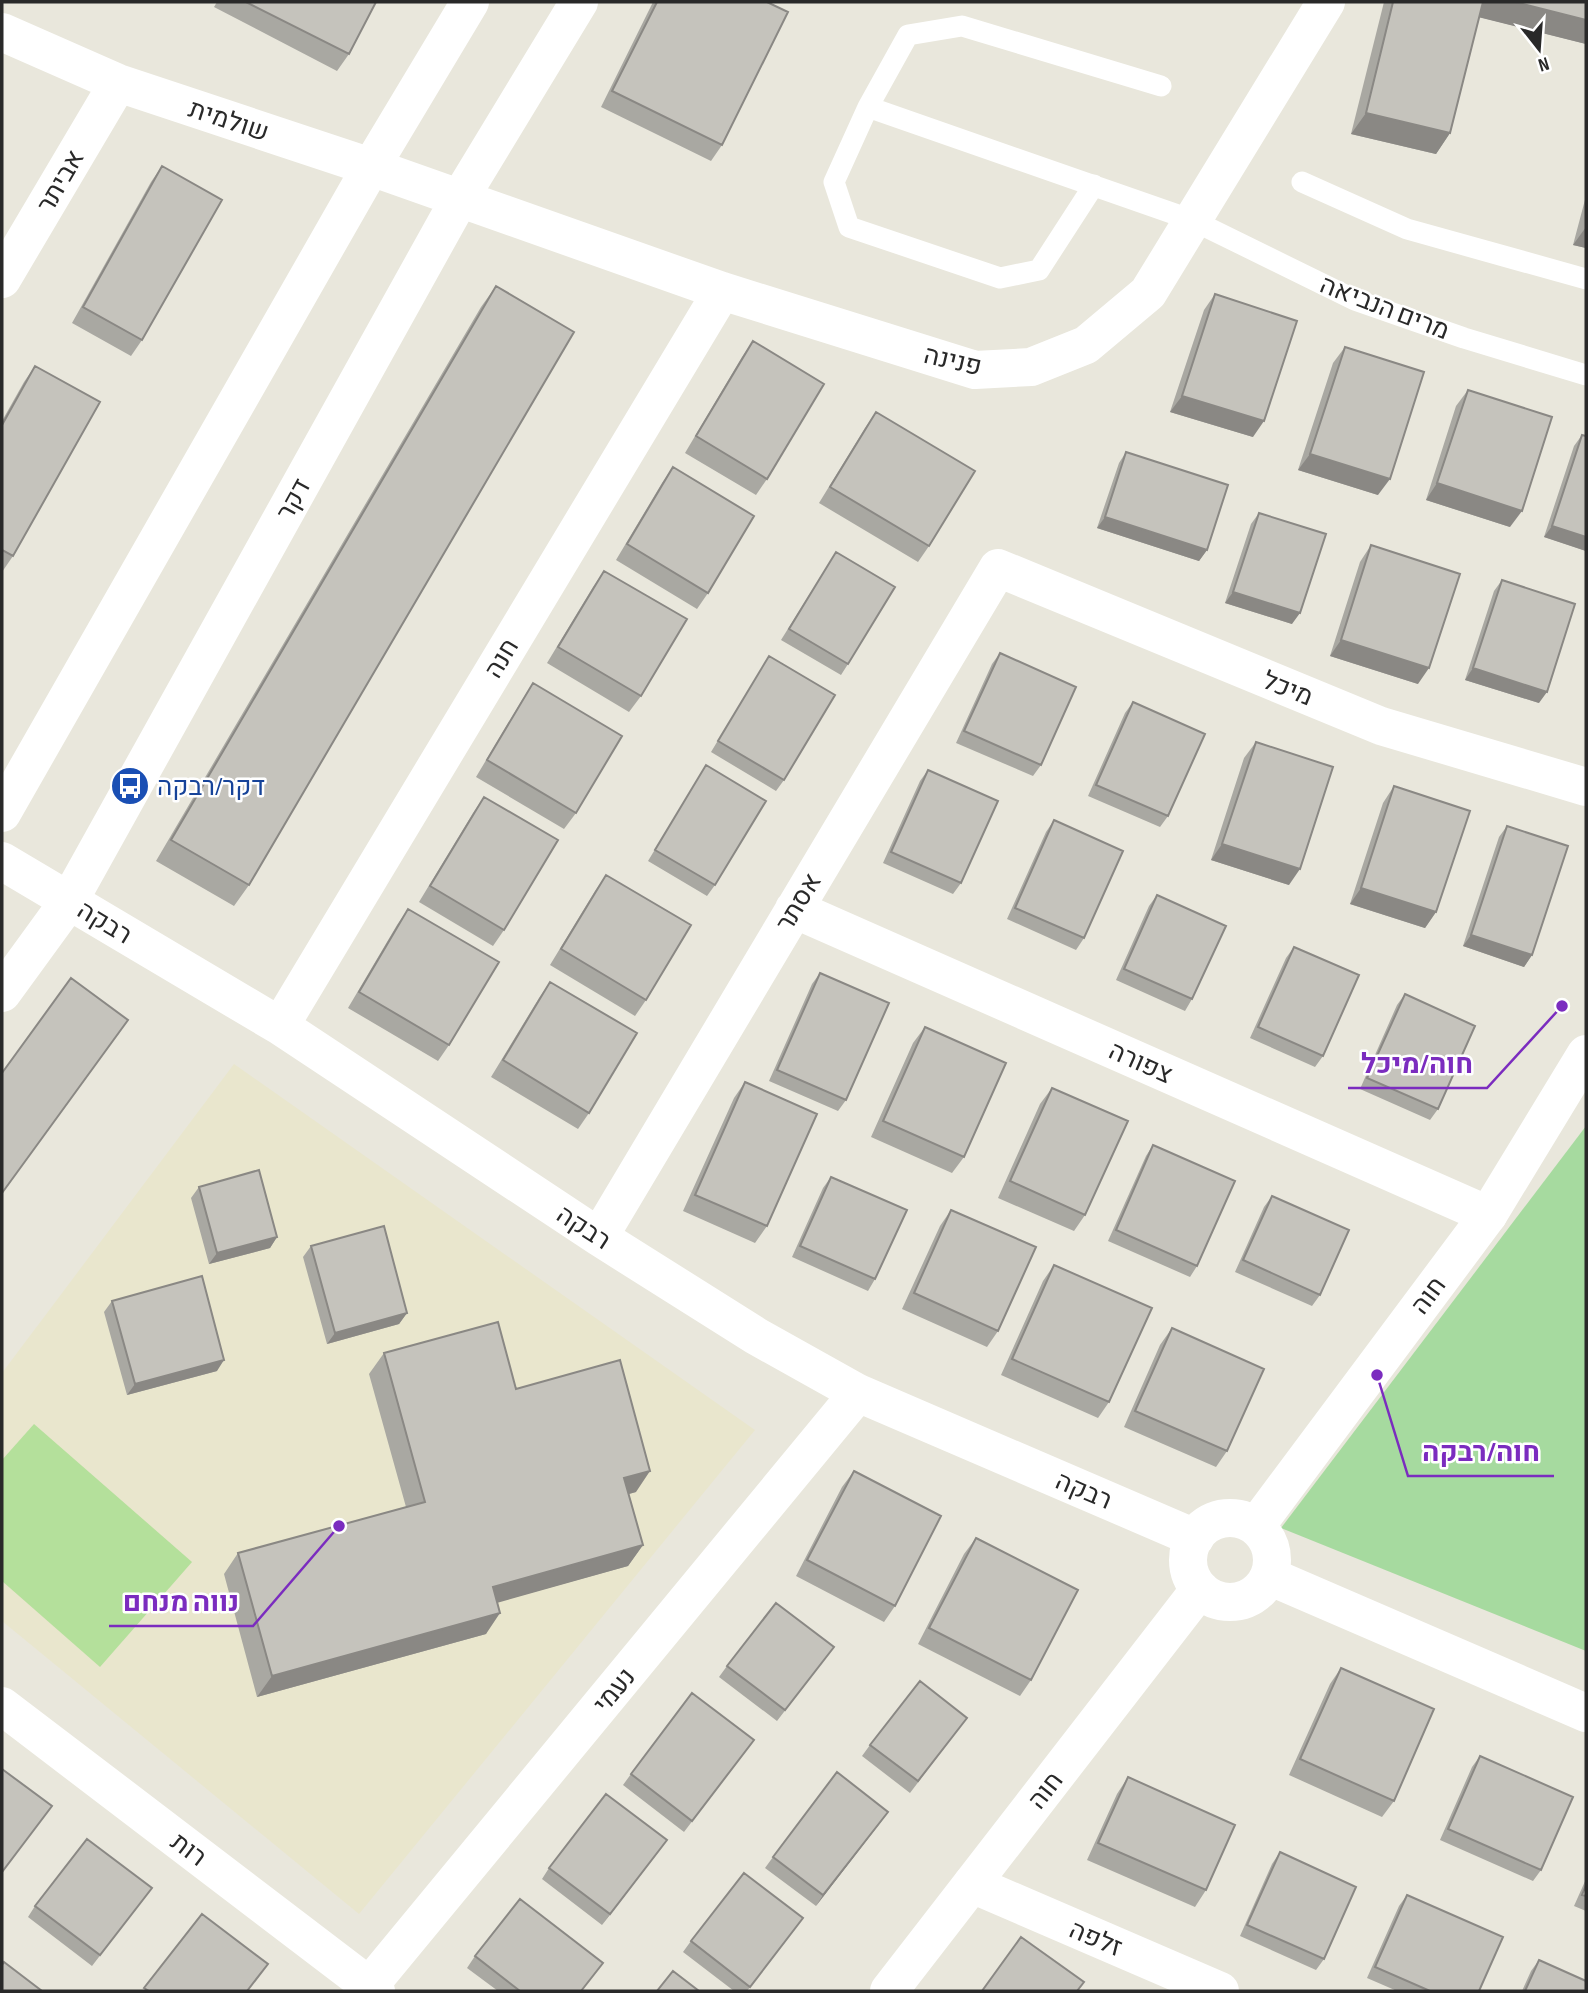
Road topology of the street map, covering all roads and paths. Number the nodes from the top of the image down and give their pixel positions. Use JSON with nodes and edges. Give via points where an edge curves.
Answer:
{"nodes":[{"id":1,"x":470,"y":2,"type":"edge"},
{"id":2,"x":579,"y":2,"type":"edge"},
{"id":3,"x":1326,"y":2,"type":"edge"},
{"id":4,"x":2,"y":32,"type":"edge"},
{"id":5,"x":118,"y":83,"type":"junction"},
{"id":6,"x":1161,"y":86,"type":"dead end"},
{"id":7,"x":868,"y":107,"type":"junction"},
{"id":8,"x":371,"y":167,"type":"junction"},
{"id":9,"x":1302,"y":182,"type":"dead end"},
{"id":10,"x":1094,"y":185,"type":"junction"},
{"id":11,"x":460,"y":198,"type":"junction"},
{"id":12,"x":1192,"y":220,"type":"junction"},
{"id":13,"x":2,"y":279,"type":"edge"},
{"id":14,"x":1586,"y":279,"type":"edge"},
{"id":15,"x":722,"y":291,"type":"junction"},
{"id":16,"x":1586,"y":374,"type":"edge"},
{"id":17,"x":998,"y":568,"type":"joint"},
{"id":18,"x":1586,"y":787,"type":"edge"},
{"id":19,"x":2,"y":813,"type":"edge"},
{"id":20,"x":2,"y":861,"type":"edge"},
{"id":21,"x":69,"y":901,"type":"junction"},
{"id":22,"x":794,"y":909,"type":"junction"},
{"id":23,"x":2,"y":992,"type":"edge"},
{"id":24,"x":280,"y":1026,"type":"junction"},
{"id":25,"x":1586,"y":1054,"type":"edge"},
{"id":26,"x":1488,"y":1215,"type":"junction"},
{"id":27,"x":599,"y":1237,"type":"junction"},
{"id":28,"x":858,"y":1393,"type":"junction"},
{"id":29,"x":1255,"y":1526,"type":"junction"},
{"id":30,"x":1195,"y":1538,"type":"junction"},
{"id":31,"x":1269,"y":1576,"type":"junction"},
{"id":32,"x":1200,"y":1590,"type":"junction"},
{"id":33,"x":2,"y":1706,"type":"edge"},
{"id":34,"x":1586,"y":1713,"type":"edge"},
{"id":35,"x":972,"y":1884,"type":"junction"},
{"id":36,"x":373,"y":1989,"type":"edge"},
{"id":37,"x":889,"y":1991,"type":"edge"},
{"id":38,"x":1220,"y":1991,"type":"edge"}],
"edges":[{"from":1,"to":8,"type":"street"},
{"from":2,"to":11,"type":"street","name":"דקר"},
{"from":3,"to":12,"type":"street","name":"פנינה"},
{"from":4,"to":5,"type":"street","name":"שולמית"},
{"from":5,"to":8,"type":"street","name":"שולמית"},
{"from":5,"to":13,"type":"street","name":"אביתר"},
{"from":6,"to":7,"type":"lane","via":[[962,26],[908,34]]},
{"from":7,"to":10,"type":"lane","name":"מרים הנביאה"},
{"from":7,"to":10,"type":"lane","via":[[834,182],[849,227],[1000,278],[1038,270]]},
{"from":8,"to":11,"type":"street","name":"שולמית"},
{"from":8,"to":19,"type":"street"},
{"from":9,"to":14,"type":"lane","via":[[1407,229]]},
{"from":10,"to":12,"type":"lane","name":"מרים הנביאה"},
{"from":11,"to":15,"type":"street","name":"פנינה"},
{"from":11,"to":21,"type":"street","name":"דקר"},
{"from":12,"to":15,"type":"street","name":"פנינה","via":[[1147,293],[1086,345],[1031,367],[975,370]]},
{"from":12,"to":16,"type":"lane","name":"מרים הנביאה","via":[[1355,300]]},
{"from":15,"to":24,"type":"street","name":"חנה"},
{"from":17,"to":18,"type":"street","name":"מיכל","via":[[1381,726]]},
{"from":17,"to":22,"type":"street","name":"אסתר"},
{"from":20,"to":21,"type":"street","name":"רבקה"},
{"from":21,"to":23,"type":"street","name":"דקר"},
{"from":21,"to":24,"type":"street","name":"רבקה"},
{"from":22,"to":26,"type":"street","name":"צפורה"},
{"from":22,"to":27,"type":"street","name":"אסתר"},
{"from":24,"to":27,"type":"street","name":"רבקה"},
{"from":25,"to":26,"type":"street","name":"חוה"},
{"from":26,"to":29,"type":"street","name":"חוה"},
{"from":27,"to":28,"type":"street","name":"רבקה","via":[[756,1336]]},
{"from":28,"to":30,"type":"street","name":"רבקה"},
{"from":28,"to":36,"type":"street","name":"נעמי"},
{"from":29,"to":30,"type":"street","via":[[1223,1519],[1211,1522]]},
{"from":29,"to":31,"type":"street","via":[[1269,1543]]},
{"from":30,"to":32,"type":"street","via":[[1188,1560]]},
{"from":31,"to":32,"type":"street","via":[[1261,1590],[1231,1603]]},
{"from":31,"to":34,"type":"street"},
{"from":32,"to":35,"type":"street","name":"חוה"},
{"from":33,"to":36,"type":"street","name":"רות"},
{"from":35,"to":37,"type":"street","name":"חוה"},
{"from":35,"to":38,"type":"street","name":"זלפה"}]}
